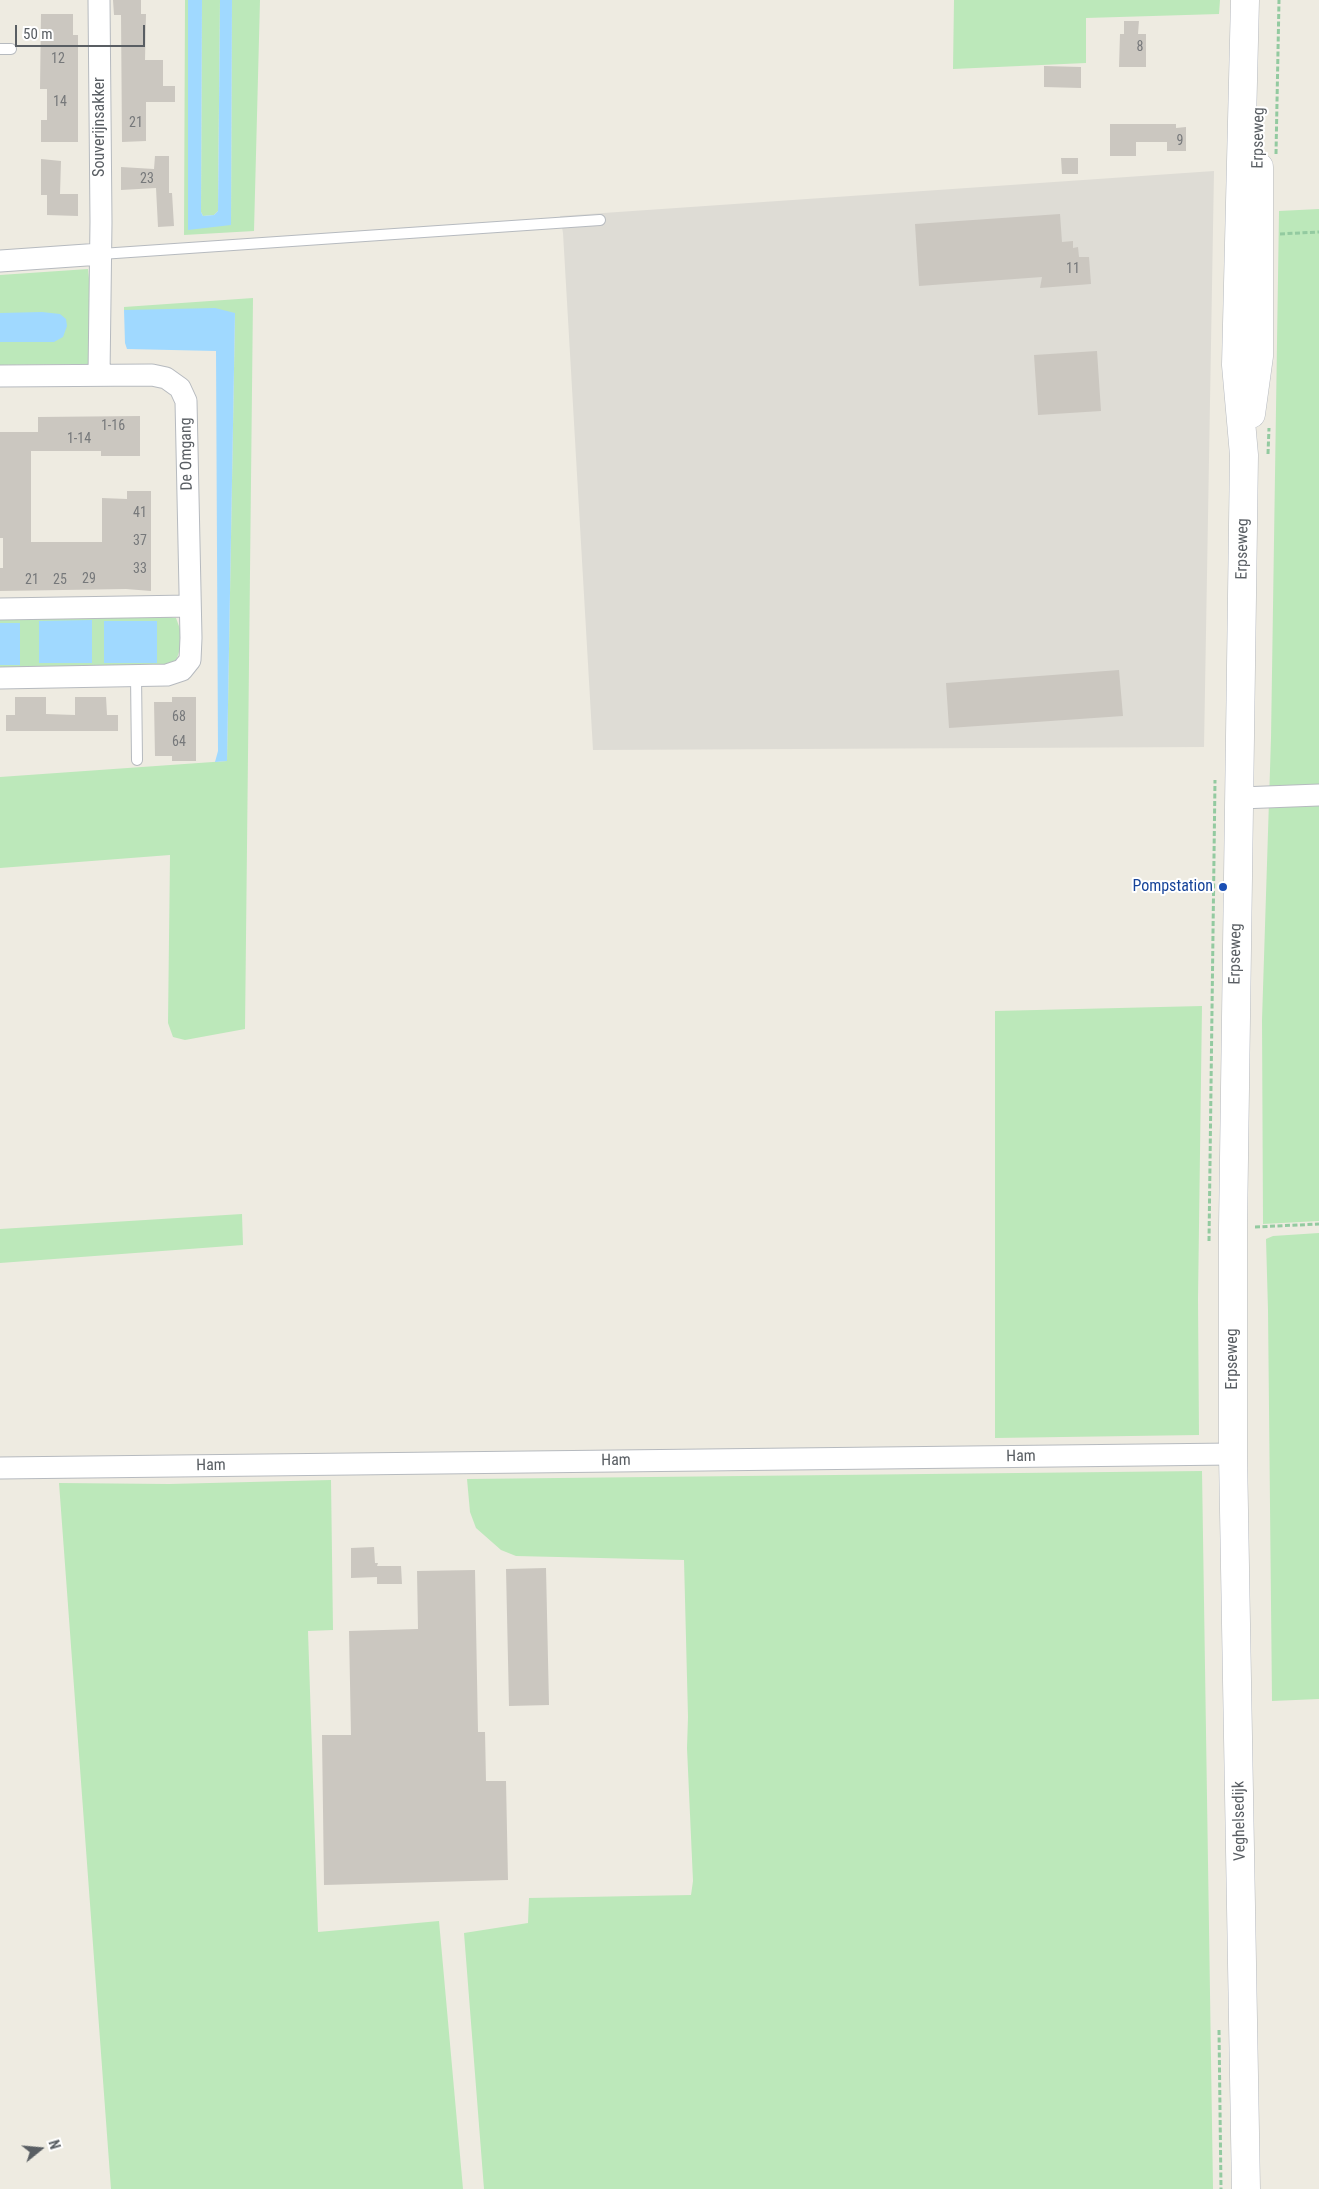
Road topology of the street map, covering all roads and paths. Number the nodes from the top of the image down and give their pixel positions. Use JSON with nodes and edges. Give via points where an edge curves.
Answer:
{"nodes":[{"id":1,"x":99,"y":0,"type":"edge"},
{"id":2,"x":1245,"y":0,"type":"edge"},
{"id":3,"x":1262,"y":0,"type":"edge"},
{"id":4,"x":0,"y":49,"type":"edge"},
{"id":5,"x":12,"y":49,"type":"dead end"},
{"id":6,"x":600,"y":220,"type":"dead end"},
{"id":7,"x":101,"y":254,"type":"junction"},
{"id":8,"x":0,"y":261,"type":"edge"},
{"id":9,"x":99,"y":375,"type":"junction"},
{"id":10,"x":0,"y":376,"type":"edge"},
{"id":11,"x":1244,"y":454,"type":"junction"},
{"id":12,"x":190,"y":606,"type":"junction"},
{"id":13,"x":0,"y":609,"type":"edge"},
{"id":14,"x":136,"y":675,"type":"junction"},
{"id":15,"x":0,"y":678,"type":"edge"},
{"id":16,"x":138,"y":760,"type":"dead end"},
{"id":17,"x":1319,"y":795,"type":"edge"},
{"id":18,"x":1240,"y":798,"type":"junction"},
{"id":19,"x":1319,"y":1224,"type":"edge"},
{"id":20,"x":1233,"y":1228,"type":"junction"},
{"id":21,"x":1233,"y":1454,"type":"junction"},
{"id":22,"x":0,"y":1468,"type":"edge"},
{"id":23,"x":1246,"y":2189,"type":"edge"}],
"edges":[{"from":1,"to":7,"type":"street","name":"Souverijnsakker"},
{"from":2,"to":11,"type":"main road","name":"Erpseweg","via":[[1236,365]]},
{"from":3,"to":11,"type":"main road","name":"Erpseweg","via":[[1259,356]]},
{"from":4,"to":5,"type":"lane"},
{"from":6,"to":7,"type":"lane"},
{"from":7,"to":8,"type":"street"},
{"from":7,"to":9,"type":"street"},
{"from":9,"to":10,"type":"street","name":"De Omgang"},
{"from":9,"to":12,"type":"street","name":"De Omgang","via":[[152,374],[166,378],[180,388],[186,401]]},
{"from":11,"to":18,"type":"main road","name":"Erpseweg"},
{"from":12,"to":13,"type":"street"},
{"from":12,"to":14,"type":"street","name":"De Omgang","via":[[190,660],[182,670],[167,675]]},
{"from":14,"to":15,"type":"street","name":"De Omgang"},
{"from":14,"to":16,"type":"lane"},
{"from":17,"to":18,"type":"street"},
{"from":18,"to":20,"type":"main road","name":"Erpseweg"},
{"from":19,"to":20,"type":"path"},
{"from":20,"to":21,"type":"main road","name":"Erpseweg"},
{"from":21,"to":22,"type":"street","name":"Ham"},
{"from":21,"to":23,"type":"main road","name":"Veghelsedijk"}]}
